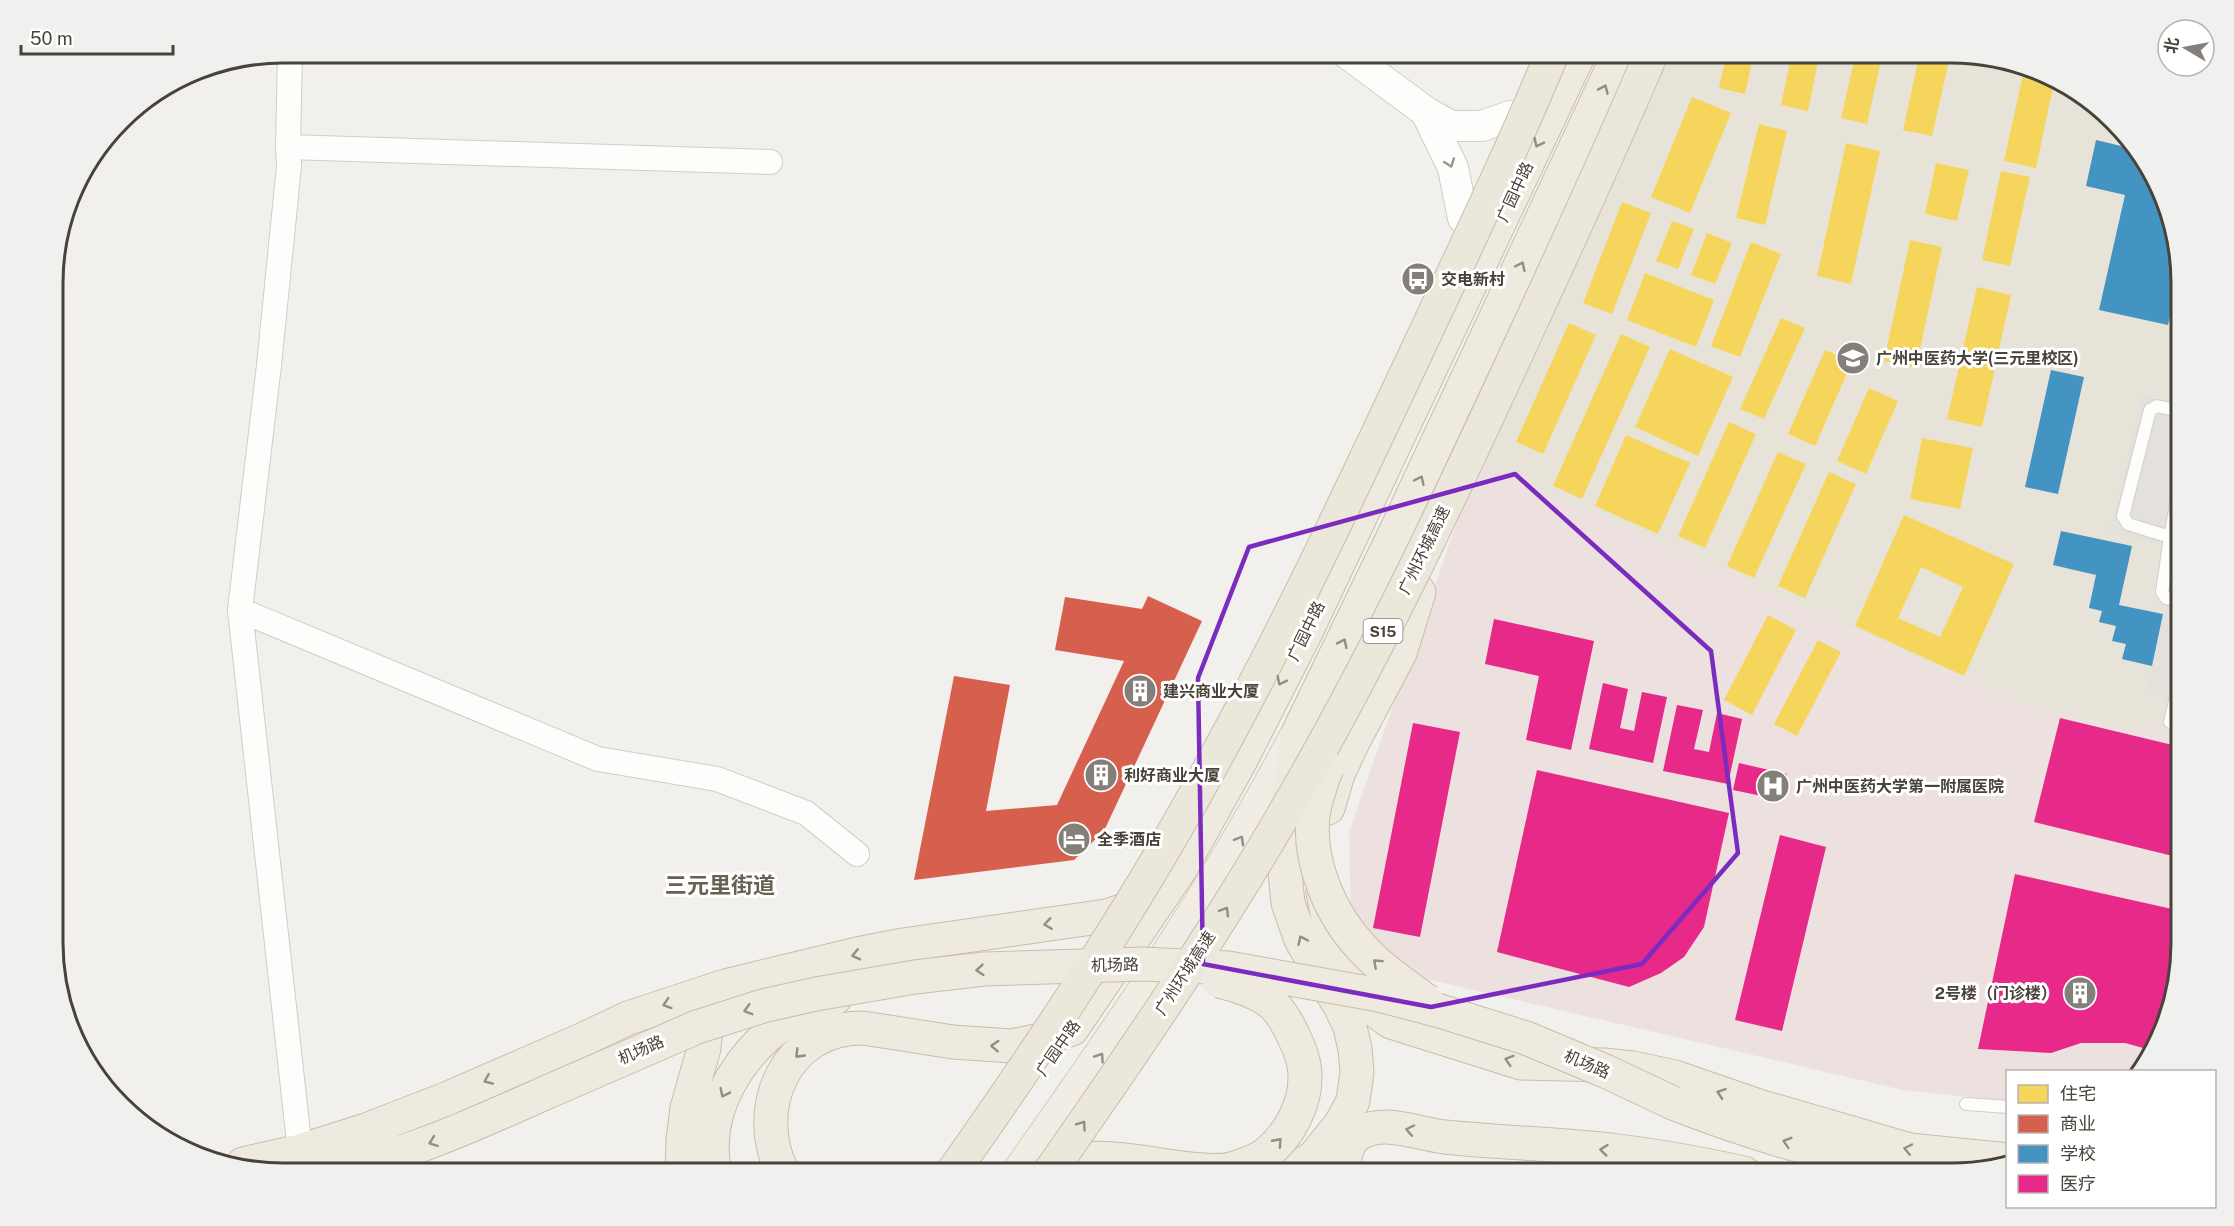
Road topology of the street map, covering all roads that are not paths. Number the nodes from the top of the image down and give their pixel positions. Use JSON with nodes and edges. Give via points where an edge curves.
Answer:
{"nodes":[{"id":1,"x":290,"y":63,"type":"edge"},
{"id":2,"x":1361,"y":63,"type":"edge"},
{"id":3,"x":1532,"y":63,"type":"edge"},
{"id":4,"x":1548,"y":63,"type":"edge"},
{"id":5,"x":1576,"y":63,"type":"edge"},
{"id":6,"x":1615,"y":63,"type":"edge"},
{"id":7,"x":1647,"y":63,"type":"edge"},
{"id":8,"x":1660,"y":63,"type":"edge"},
{"id":9,"x":1565,"y":86,"type":"junction"},
{"id":10,"x":1426,"y":112,"type":"junction"},
{"id":11,"x":1510,"y":116,"type":"junction"},
{"id":12,"x":288,"y":147,"type":"junction"},
{"id":13,"x":770,"y":162,"type":"dead end"},
{"id":14,"x":1463,"y":218,"type":"junction"},
{"id":15,"x":1500,"y":310,"type":"junction"},
{"id":16,"x":1455,"y":319,"type":"junction"},
{"id":17,"x":1385,"y":386,"type":"junction"},
{"id":18,"x":1518,"y":387,"type":"junction"},
{"id":19,"x":2171,"y":409,"type":"edge"},
{"id":20,"x":1379,"y":477,"type":"junction"},
{"id":21,"x":1460,"y":510,"type":"junction"},
{"id":22,"x":2171,"y":532,"type":"edge"},
{"id":23,"x":1395,"y":533,"type":"junction"},
{"id":24,"x":2170,"y":537,"type":"junction"},
{"id":25,"x":1299,"y":566,"type":"junction"},
{"id":26,"x":1419,"y":592,"type":"junction"},
{"id":27,"x":2171,"y":599,"type":"edge"},
{"id":28,"x":240,"y":610,"type":"junction"},
{"id":29,"x":1306,"y":632,"type":"junction"},
{"id":30,"x":2171,"y":718,"type":"edge"},
{"id":31,"x":2170,"y":722,"type":"dead end"},
{"id":32,"x":1298,"y":733,"type":"junction"},
{"id":33,"x":857,"y":854,"type":"dead end"},
{"id":34,"x":1181,"y":868,"type":"junction"},
{"id":35,"x":1106,"y":916,"type":"junction"},
{"id":36,"x":1143,"y":964,"type":"junction"},
{"id":37,"x":867,"y":986,"type":"junction"},
{"id":38,"x":698,"y":995,"type":"junction"},
{"id":39,"x":1440,"y":1011,"type":"junction"},
{"id":40,"x":1072,"y":1029,"type":"junction"},
{"id":41,"x":1966,"y":1104,"type":"dead end"},
{"id":42,"x":2006,"y":1107,"type":"edge"},
{"id":43,"x":300,"y":1151,"type":"junction"},
{"id":44,"x":1995,"y":1159,"type":"edge"},
{"id":45,"x":255,"y":1161,"type":"edge"},
{"id":46,"x":367,"y":1163,"type":"edge"},
{"id":47,"x":682,"y":1163,"type":"edge"},
{"id":48,"x":714,"y":1163,"type":"edge"},
{"id":49,"x":778,"y":1163,"type":"edge"},
{"id":50,"x":959,"y":1163,"type":"edge"},
{"id":51,"x":976,"y":1163,"type":"edge"},
{"id":52,"x":1025,"y":1163,"type":"edge"},
{"id":53,"x":1056,"y":1163,"type":"edge"},
{"id":54,"x":1060,"y":1163,"type":"edge"},
{"id":55,"x":1150,"y":1163,"type":"edge"},
{"id":56,"x":1246,"y":1163,"type":"edge"},
{"id":57,"x":1306,"y":1163,"type":"edge"},
{"id":58,"x":1345,"y":1163,"type":"edge"},
{"id":59,"x":1695,"y":1163,"type":"edge"},
{"id":60,"x":1865,"y":1163,"type":"edge"}],
"edges":[{"from":1,"to":12,"type":"street"},
{"from":2,"to":10,"type":"street"},
{"from":3,"to":11,"type":"main road"},
{"from":4,"to":50,"type":"highway","bridge":true,"via":[[1392,404],[1233,725],[1122,918]]},
{"from":5,"to":9,"type":"highway","name":"广园中路"},
{"from":15,"to":6,"type":"highway","one_way":true},
{"from":53,"to":7,"type":"highway","name":"广州环城高速","number":"S15","one_way":true,"bridge":true,"via":[[1214,929],[1284,814],[1376,646],[1471,455]]},
{"from":8,"to":18,"type":"main road","via":[[1608,191]]},
{"from":9,"to":11,"type":"main road"},
{"from":9,"to":16,"type":"highway","name":"广园中路","one_way":true},
{"from":10,"to":11,"type":"street","via":[[1451,126],[1467,128]]},
{"from":10,"to":14,"type":"street","one_way":true,"via":[[1453,168]]},
{"from":11,"to":14,"type":"main road"},
{"from":12,"to":13,"type":"street"},
{"from":12,"to":28,"type":"street","via":[[290,166]]},
{"from":14,"to":16,"type":"main road","via":[[1464,269]]},
{"from":14,"to":17,"type":"main road"},
{"from":15,"to":18,"type":"main road"},
{"from":23,"to":15,"type":"highway","one_way":true},
{"from":16,"to":20,"type":"highway","name":"广园中路"},
{"from":17,"to":20,"type":"main road"},
{"from":17,"to":25,"type":"main road"},
{"from":18,"to":21,"type":"main road"},
{"from":19,"to":24,"type":"lane","via":[[2154,406],[2150,410],[2123,516],[2128,524]]},
{"from":20,"to":29,"type":"highway","name":"广园中路"},
{"from":21,"to":23,"type":"main road"},
{"from":21,"to":26,"type":"main road"},
{"from":22,"to":24,"type":"lane"},
{"from":32,"to":23,"type":"highway","one_way":true},
{"from":24,"to":27,"type":"lane","via":[[2162,592]]},
{"from":25,"to":29,"type":"main road"},
{"from":25,"to":35,"type":"main road","via":[[1211,738]]},
{"from":39,"to":26,"type":"highway","one_way":true,"bridge":true,"via":[[1363,950],[1330,904],[1319,877],[1313,818],[1327,768]]},
{"from":44,"to":26,"type":"highway","one_way":true,"via":[[1910,1150],[1675,1077],[1633,1068],[1521,1063],[1391,1022],[1378,1014],[1354,985],[1333,945],[1322,889],[1322,849],[1338,774],[1400,653]]},
{"from":28,"to":33,"type":"street","via":[[598,759],[717,779],[806,813]]},
{"from":28,"to":43,"type":"street"},
{"from":29,"to":34,"type":"highway","name":"广园中路","one_way":true},
{"from":30,"to":31,"type":"lane"},
{"from":52,"to":32,"type":"main road","one_way":true,"via":[[1193,917]]},
{"from":57,"to":32,"type":"highway","one_way":true,"via":[[1323,1148],[1347,1114],[1356,1087],[1356,1049],[1350,1027],[1301,940],[1288,903],[1284,824]]},
{"from":34,"to":35,"type":"highway","via":[[1139,902]]},
{"from":34,"to":40,"type":"highway","name":"广园中路"},
{"from":35,"to":38,"type":"highway","one_way":true,"via":[[857,954]]},
{"from":36,"to":37,"type":"highway","name":"机场路","one_way":true,"bridge":true,"via":[[984,969]]},
{"from":36,"to":39,"type":"highway","name":"机场路","bridge":true,"via":[[1256,972],[1379,994]]},
{"from":56,"to":36,"type":"highway","one_way":true,"bridge":true,"via":[[1264,1156],[1283,1137],[1301,1105],[1306,1074],[1290,1028],[1267,999],[1229,984]]},
{"from":37,"to":46,"type":"highway","name":"机场路","one_way":true,"bridge":true,"via":[[732,1015],[669,1038],[440,1139]]},
{"from":37,"to":48,"type":"highway","one_way":true,"bridge":true,"via":[[794,1015],[743,1062],[725,1089],[716,1117]]},
{"from":38,"to":43,"type":"highway","one_way":true,"via":[[628,1018],[366,1130]]},
{"from":38,"to":47,"type":"highway","via":[[706,1029],[687,1108]]},
{"from":60,"to":39,"type":"highway","name":"机场路","one_way":true,"bridge":true,"via":[[1717,1120],[1526,1038]]},
{"from":40,"to":49,"type":"highway","one_way":true,"via":[[1012,1046],[850,1028],[829,1032],[800,1053],[777,1086],[771,1105],[770,1136]]},
{"from":40,"to":51,"type":"main road","name":"广园中路"},
{"from":41,"to":42,"type":"lane"},
{"from":43,"to":45,"type":"highway"},
{"from":54,"to":55,"type":"highway","one_way":true,"bridge":true,"via":[[1096,1158]]},
{"from":59,"to":58,"type":"highway","one_way":true,"via":[[1617,1151],[1445,1137],[1383,1127],[1361,1132],[1353,1139]]}]}
